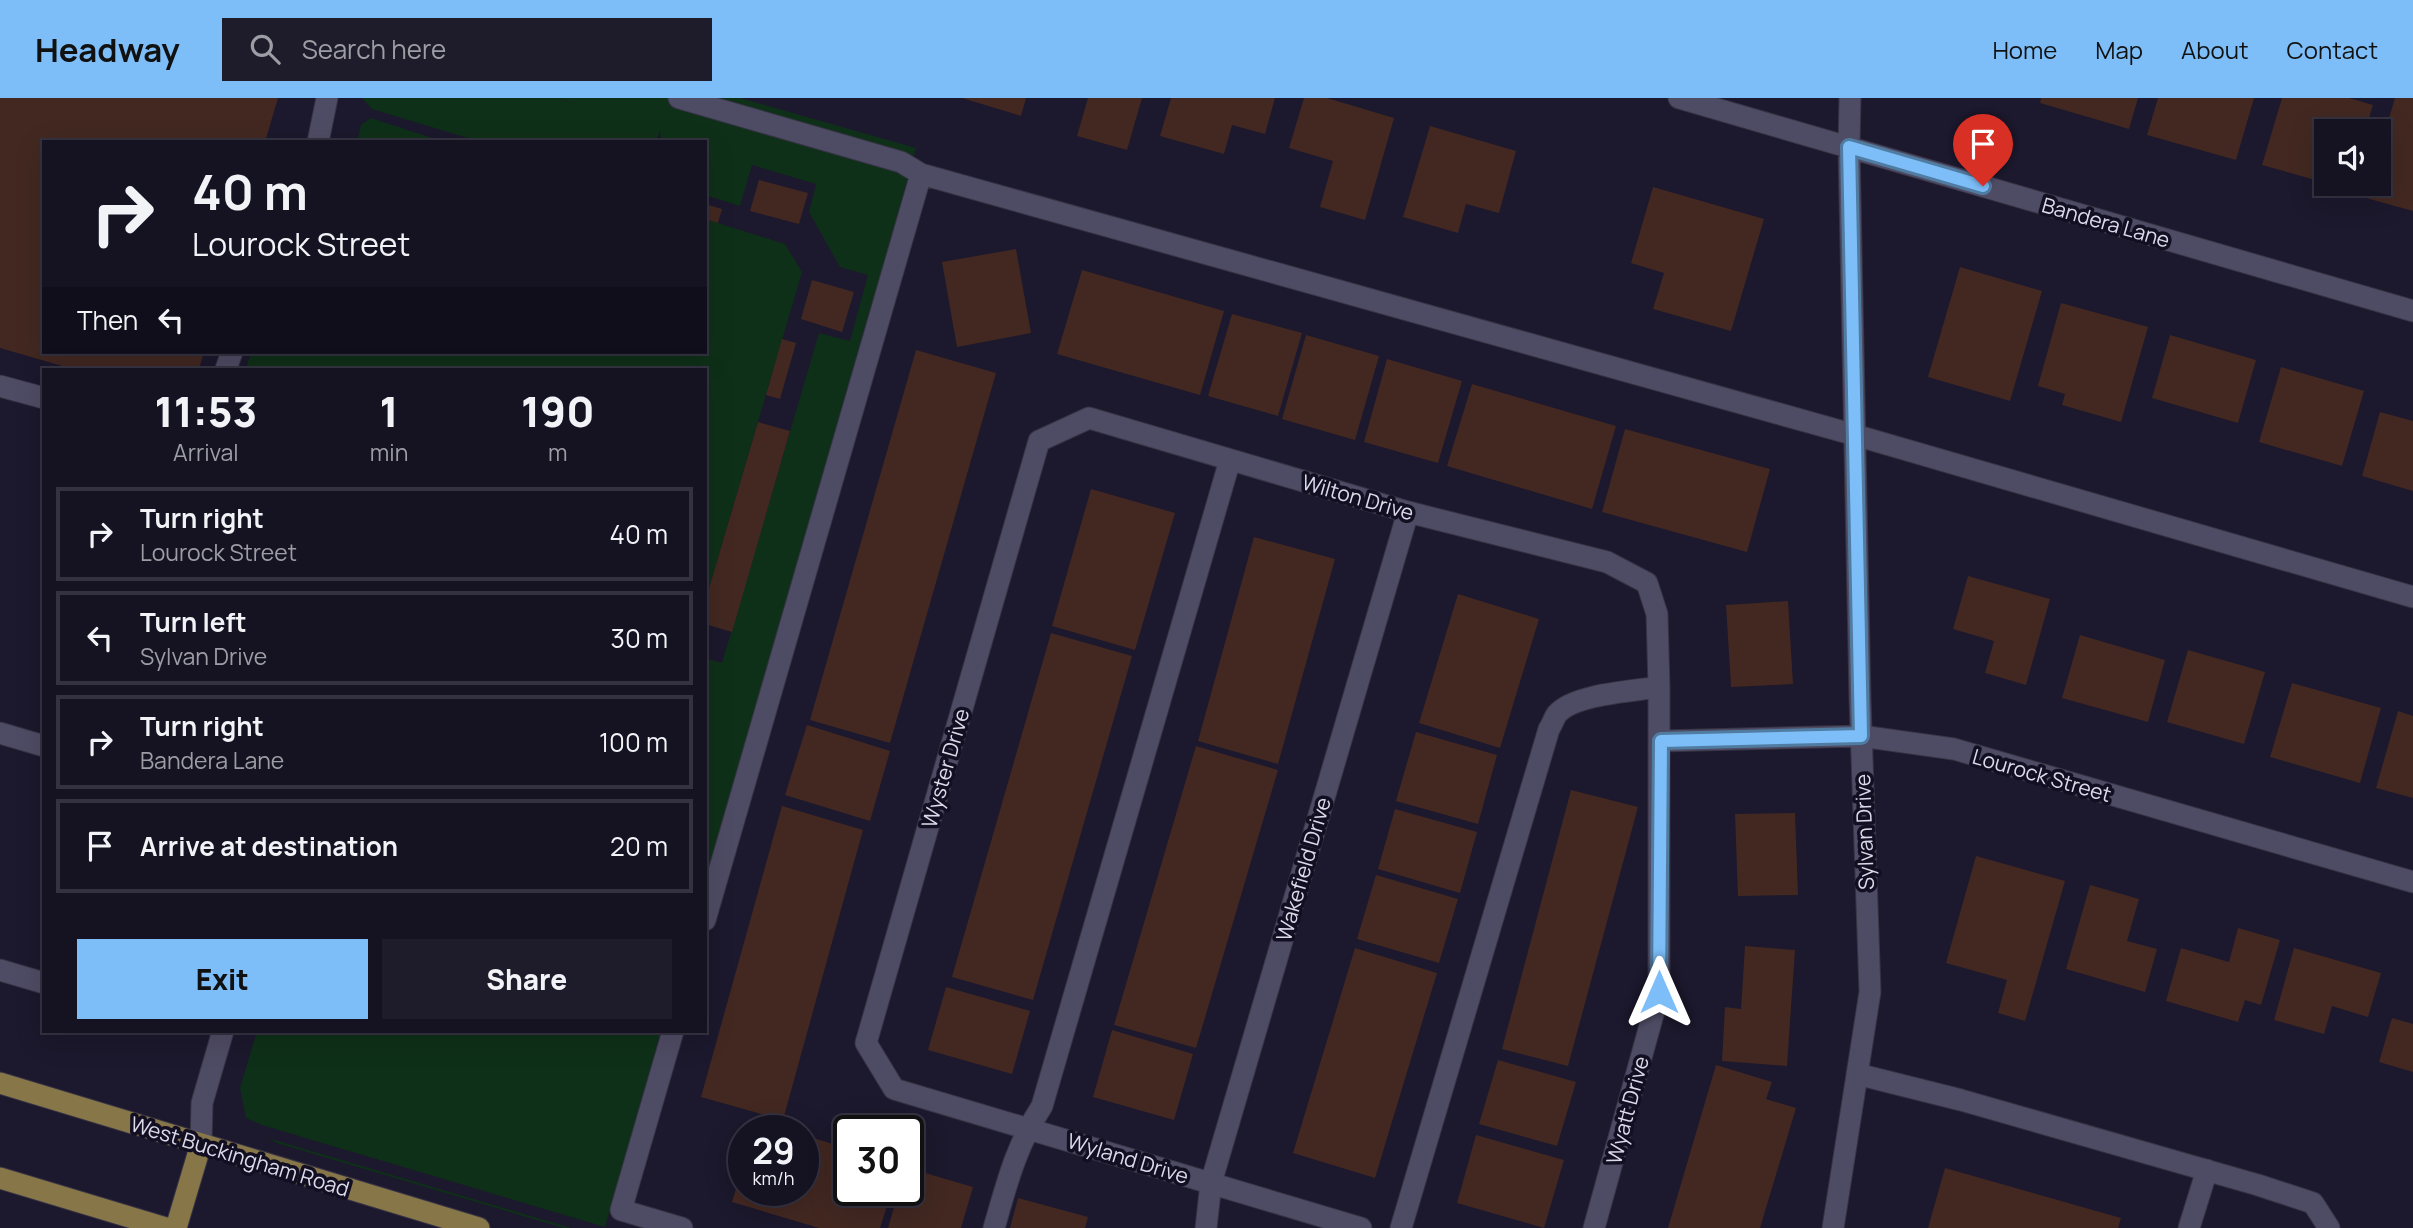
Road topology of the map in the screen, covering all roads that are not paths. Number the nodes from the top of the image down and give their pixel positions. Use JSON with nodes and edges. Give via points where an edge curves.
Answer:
{"nodes":[{"id":1,"x":327,"y":98,"type":"edge"},
{"id":2,"x":679,"y":98,"type":"edge"},
{"id":3,"x":1678,"y":98,"type":"edge"},
{"id":4,"x":1850,"y":98,"type":"edge"},
{"id":5,"x":318,"y":140,"type":"edge"},
{"id":6,"x":1849,"y":147,"type":"junction"},
{"id":7,"x":921,"y":174,"type":"junction"},
{"id":8,"x":2413,"y":311,"type":"edge"},
{"id":9,"x":0,"y":386,"type":"edge"},
{"id":10,"x":42,"y":397,"type":"edge"},
{"id":11,"x":1855,"y":435,"type":"junction"},
{"id":12,"x":1039,"y":441,"type":"joint"},
{"id":13,"x":1230,"y":460,"type":"junction"},
{"id":14,"x":1408,"y":512,"type":"junction"},
{"id":15,"x":2413,"y":597,"type":"edge"},
{"id":16,"x":1657,"y":614,"type":"joint"},
{"id":17,"x":1659,"y":687,"type":"junction"},
{"id":18,"x":0,"y":733,"type":"edge"},
{"id":19,"x":1861,"y":736,"type":"junction"},
{"id":20,"x":1661,"y":741,"type":"junction"},
{"id":21,"x":42,"y":745,"type":"edge"},
{"id":22,"x":2413,"y":882,"type":"edge"},
{"id":23,"x":707,"y":913,"type":"edge"},
{"id":24,"x":0,"y":970,"type":"edge"},
{"id":25,"x":42,"y":982,"type":"edge"},
{"id":26,"x":222,"y":1033,"type":"edge"},
{"id":27,"x":672,"y":1033,"type":"edge"},
{"id":28,"x":1857,"y":1074,"type":"junction"},
{"id":29,"x":0,"y":1083,"type":"edge"},
{"id":30,"x":894,"y":1089,"type":"joint"},
{"id":31,"x":1027,"y":1128,"type":"junction"},
{"id":32,"x":201,"y":1144,"type":"junction"},
{"id":33,"x":2207,"y":1170,"type":"junction"},
{"id":34,"x":0,"y":1178,"type":"edge"},
{"id":35,"x":1211,"y":1183,"type":"junction"},
{"id":36,"x":166,"y":1228,"type":"edge"},
{"id":37,"x":176,"y":1228,"type":"edge"},
{"id":38,"x":480,"y":1228,"type":"edge"},
{"id":39,"x":682,"y":1228,"type":"edge"},
{"id":40,"x":994,"y":1228,"type":"edge"},
{"id":41,"x":1206,"y":1228,"type":"edge"},
{"id":42,"x":1361,"y":1228,"type":"edge"},
{"id":43,"x":1401,"y":1228,"type":"edge"},
{"id":44,"x":1594,"y":1228,"type":"edge"},
{"id":45,"x":1833,"y":1228,"type":"edge"},
{"id":46,"x":2189,"y":1228,"type":"edge"},
{"id":47,"x":2329,"y":1228,"type":"edge"}],
"edges":[{"from":1,"to":5,"type":"street"},
{"from":2,"to":7,"type":"street","via":[[901,162]]},
{"from":3,"to":6,"type":"street","name":"Bandera Lane"},
{"from":4,"to":6,"type":"street","name":"Sylvan Drive"},
{"from":6,"to":8,"type":"street","name":"Bandera Lane"},
{"from":6,"to":11,"type":"street","name":"Sylvan Drive"},
{"from":7,"to":11,"type":"street"},
{"from":7,"to":23,"type":"street"},
{"from":9,"to":10,"type":"street"},
{"from":11,"to":15,"type":"street"},
{"from":11,"to":19,"type":"street","name":"Sylvan Drive"},
{"from":12,"to":13,"type":"street","name":"Wilton Drive","via":[[1089,418]]},
{"from":12,"to":30,"type":"street","name":"Wyster Drive","via":[[866,1043]]},
{"from":13,"to":14,"type":"street","name":"Wilton Drive"},
{"from":13,"to":31,"type":"street","via":[[1042,1106]]},
{"from":14,"to":16,"type":"street","name":"Wilton Drive","via":[[1607,562],[1647,583]]},
{"from":14,"to":35,"type":"street","name":"Wakefield Drive"},
{"from":16,"to":17,"type":"street","name":"Wyatt Drive"},
{"from":17,"to":20,"type":"street","name":"Wyatt Drive"},
{"from":17,"to":43,"type":"street","via":[[1572,704],[1558,713],[1549,729]]},
{"from":18,"to":21,"type":"street"},
{"from":19,"to":20,"type":"street","name":"Lourock Street"},
{"from":19,"to":22,"type":"street","name":"Lourock Street","via":[[1954,749]]},
{"from":19,"to":28,"type":"street","name":"Sylvan Drive","via":[[1870,992]]},
{"from":20,"to":44,"type":"street","name":"Wyatt Drive","via":[[1659,992]]},
{"from":24,"to":25,"type":"street"},
{"from":26,"to":32,"type":"street","via":[[201,1103]]},
{"from":27,"to":39,"type":"street","via":[[621,1210]]},
{"from":28,"to":33,"type":"street"},
{"from":28,"to":45,"type":"street","name":"Sylvan Drive"},
{"from":29,"to":32,"type":"main road","name":"West Buckingham Road"},
{"from":30,"to":31,"type":"street","name":"Wyland Drive"},
{"from":31,"to":35,"type":"street","name":"Wyland Drive"},
{"from":31,"to":40,"type":"street"},
{"from":32,"to":37,"type":"main road"},
{"from":32,"to":38,"type":"main road","name":"West Buckingham Road"},
{"from":33,"to":46,"type":"street"},
{"from":33,"to":47,"type":"street","via":[[2314,1203]]},
{"from":34,"to":36,"type":"main road"},
{"from":35,"to":41,"type":"street","name":"Wakefield Drive"},
{"from":35,"to":42,"type":"street","name":"Wyland Drive"}]}
